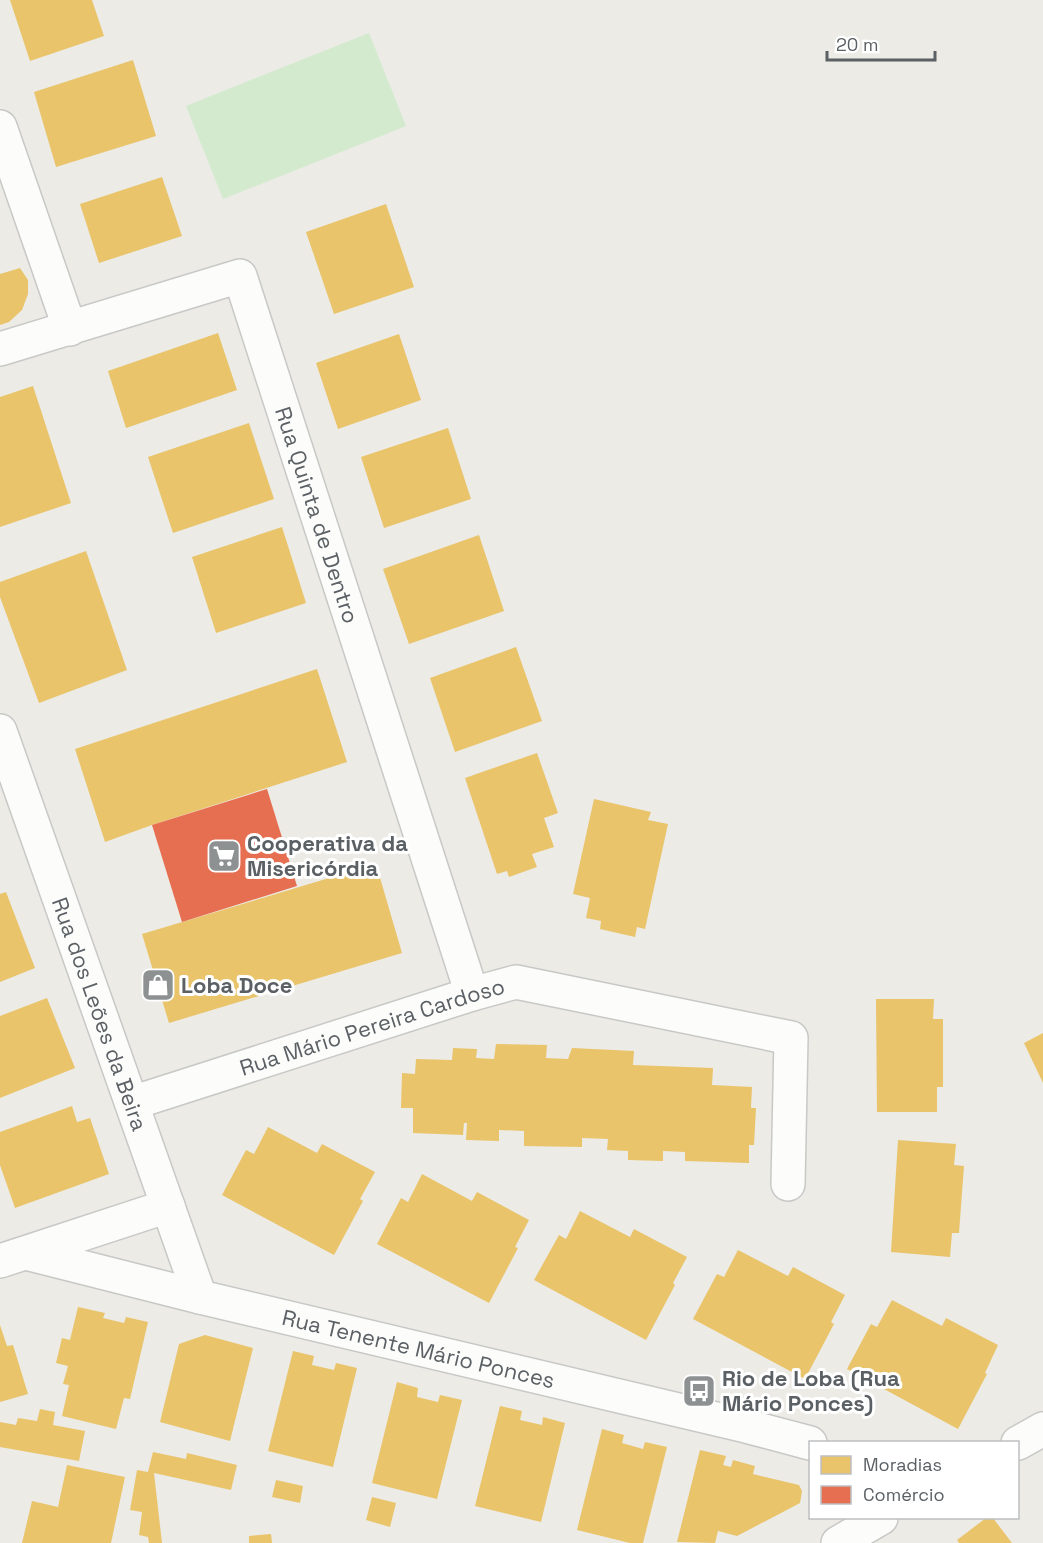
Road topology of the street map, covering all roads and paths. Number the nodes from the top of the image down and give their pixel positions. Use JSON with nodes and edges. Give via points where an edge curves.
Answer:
{"nodes":[{"id":1,"x":0,"y":127,"type":"edge"},
{"id":2,"x":70,"y":329,"type":"junction"},
{"id":3,"x":0,"y":350,"type":"edge"},
{"id":4,"x":0,"y":731,"type":"edge"},
{"id":5,"x":472,"y":994,"type":"junction"},
{"id":6,"x":132,"y":1103,"type":"junction"},
{"id":7,"x":788,"y":1184,"type":"dead end"},
{"id":8,"x":168,"y":1206,"type":"junction"},
{"id":9,"x":13,"y":1257,"type":"edge"},
{"id":10,"x":200,"y":1297,"type":"junction"},
{"id":11,"x":1043,"y":1429,"type":"edge"},
{"id":12,"x":1019,"y":1442,"type":"edge"},
{"id":13,"x":809,"y":1443,"type":"edge"},
{"id":14,"x":879,"y":1519,"type":"edge"},
{"id":15,"x":838,"y":1543,"type":"edge"}],
"edges":[{"from":1,"to":2,"type":"street"},
{"from":2,"to":3,"type":"street","name":"Rua Quinta de Dentro"},
{"from":2,"to":5,"type":"street","name":"Rua Quinta de Dentro","via":[[240,276]]},
{"from":4,"to":6,"type":"street","name":"Rua dos Leões da Beira"},
{"from":5,"to":6,"type":"street","name":"Rua Mário Pereira Cardoso"},
{"from":5,"to":7,"type":"street","name":"Rua Mário Pereira Cardoso","via":[[516,982],[791,1038]]},
{"from":6,"to":8,"type":"street","name":"Rua dos Leões da Beira"},
{"from":8,"to":9,"type":"street","name":"Rua Tenente Mário Ponces"},
{"from":8,"to":10,"type":"street","name":"Rua dos Leões da Beira"},
{"from":9,"to":10,"type":"street","name":"Rua Tenente Mário Ponces"},
{"from":10,"to":13,"type":"street","name":"Rua Tenente Mário Ponces"},
{"from":11,"to":12,"type":"street"},
{"from":14,"to":15,"type":"street"}]}
